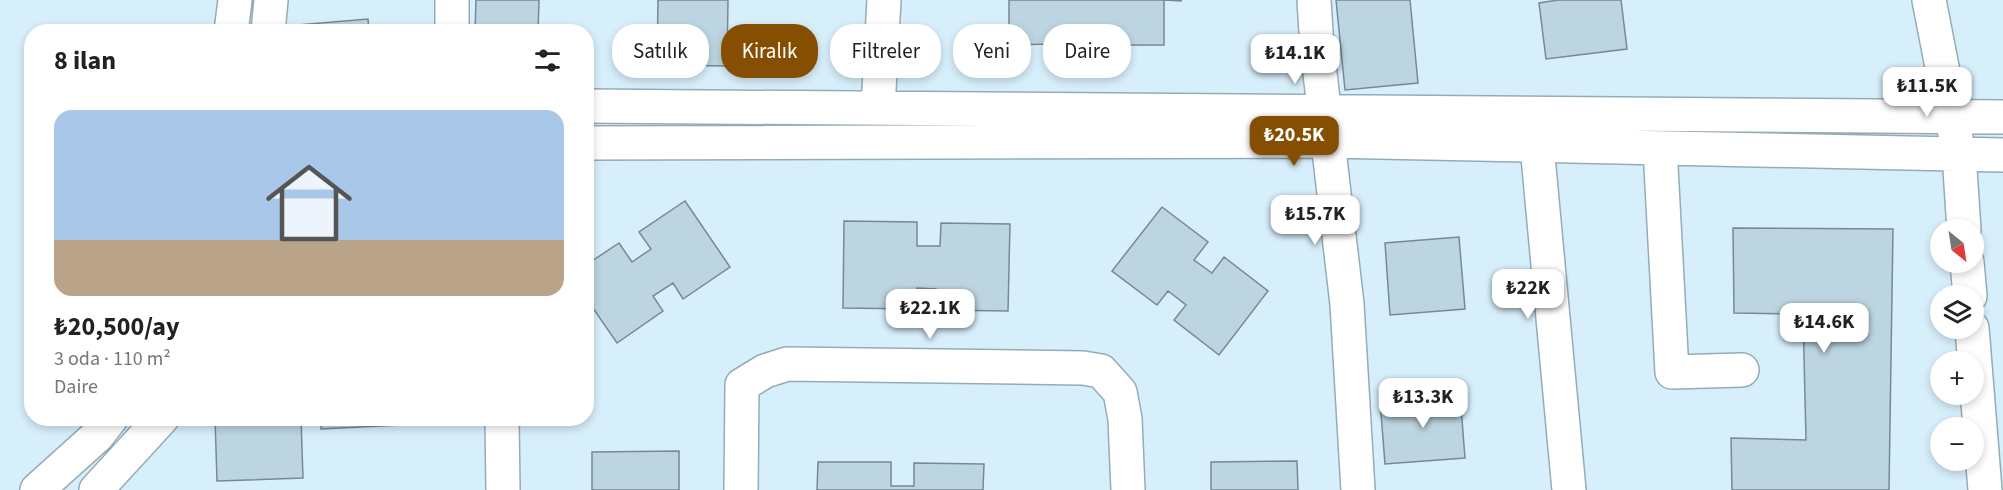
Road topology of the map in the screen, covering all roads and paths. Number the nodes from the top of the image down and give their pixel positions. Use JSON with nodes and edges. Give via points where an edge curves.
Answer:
{"nodes":[{"id":1,"x":235,"y":0,"type":"edge"},
{"id":2,"x":271,"y":0,"type":"edge"},
{"id":3,"x":452,"y":0,"type":"edge"},
{"id":4,"x":884,"y":0,"type":"edge"},
{"id":5,"x":1314,"y":0,"type":"edge"},
{"id":6,"x":1929,"y":0,"type":"edge"},
{"id":7,"x":232,"y":24,"type":"edge"},
{"id":8,"x":269,"y":24,"type":"edge"},
{"id":9,"x":452,"y":24,"type":"edge"},
{"id":10,"x":594,"y":106,"type":"edge"},
{"id":11,"x":878,"y":108,"type":"junction"},
{"id":12,"x":2003,"y":117,"type":"edge"},
{"id":13,"x":1953,"y":118,"type":"junction"},
{"id":14,"x":1326,"y":126,"type":"junction"},
{"id":15,"x":594,"y":143,"type":"edge"},
{"id":16,"x":1537,"y":146,"type":"junction"},
{"id":17,"x":1660,"y":148,"type":"junction"},
{"id":18,"x":1959,"y":154,"type":"junction"},
{"id":19,"x":2003,"y":155,"type":"edge"},
{"id":20,"x":1963,"y":219,"type":"edge"},
{"id":21,"x":1973,"y":339,"type":"edge"},
{"id":22,"x":1742,"y":370,"type":"dead end"},
{"id":23,"x":105,"y":426,"type":"edge"},
{"id":24,"x":155,"y":426,"type":"edge"},
{"id":25,"x":502,"y":426,"type":"edge"},
{"id":26,"x":37,"y":490,"type":"edge"},
{"id":27,"x":96,"y":490,"type":"edge"},
{"id":28,"x":503,"y":490,"type":"edge"},
{"id":29,"x":741,"y":490,"type":"edge"},
{"id":30,"x":1128,"y":490,"type":"edge"},
{"id":31,"x":1358,"y":490,"type":"edge"},
{"id":32,"x":1569,"y":490,"type":"edge"},
{"id":33,"x":1985,"y":490,"type":"edge"}],
"edges":[{"from":1,"to":7,"type":"street"},
{"from":2,"to":8,"type":"street"},
{"from":3,"to":9,"type":"street"},
{"from":4,"to":11,"type":"street"},
{"from":5,"to":14,"type":"street"},
{"from":6,"to":13,"type":"street"},
{"from":10,"to":11,"type":"street"},
{"from":11,"to":14,"type":"street"},
{"from":12,"to":13,"type":"street"},
{"from":13,"to":14,"type":"street"},
{"from":13,"to":18,"type":"street"},
{"from":14,"to":15,"type":"street"},
{"from":14,"to":16,"type":"street"},
{"from":14,"to":31,"type":"street","via":[[1347,304]]},
{"from":16,"to":17,"type":"street"},
{"from":16,"to":32,"type":"street"},
{"from":17,"to":18,"type":"street"},
{"from":17,"to":22,"type":"street","via":[[1672,372]]},
{"from":18,"to":19,"type":"street"},
{"from":18,"to":20,"type":"street"},
{"from":21,"to":33,"type":"street"},
{"from":23,"to":26,"type":"street"},
{"from":24,"to":27,"type":"street"},
{"from":25,"to":28,"type":"street"},
{"from":29,"to":30,"type":"street","via":[[742,385],[765,370],[787,363],[1101,370],[1120,392]]}]}
